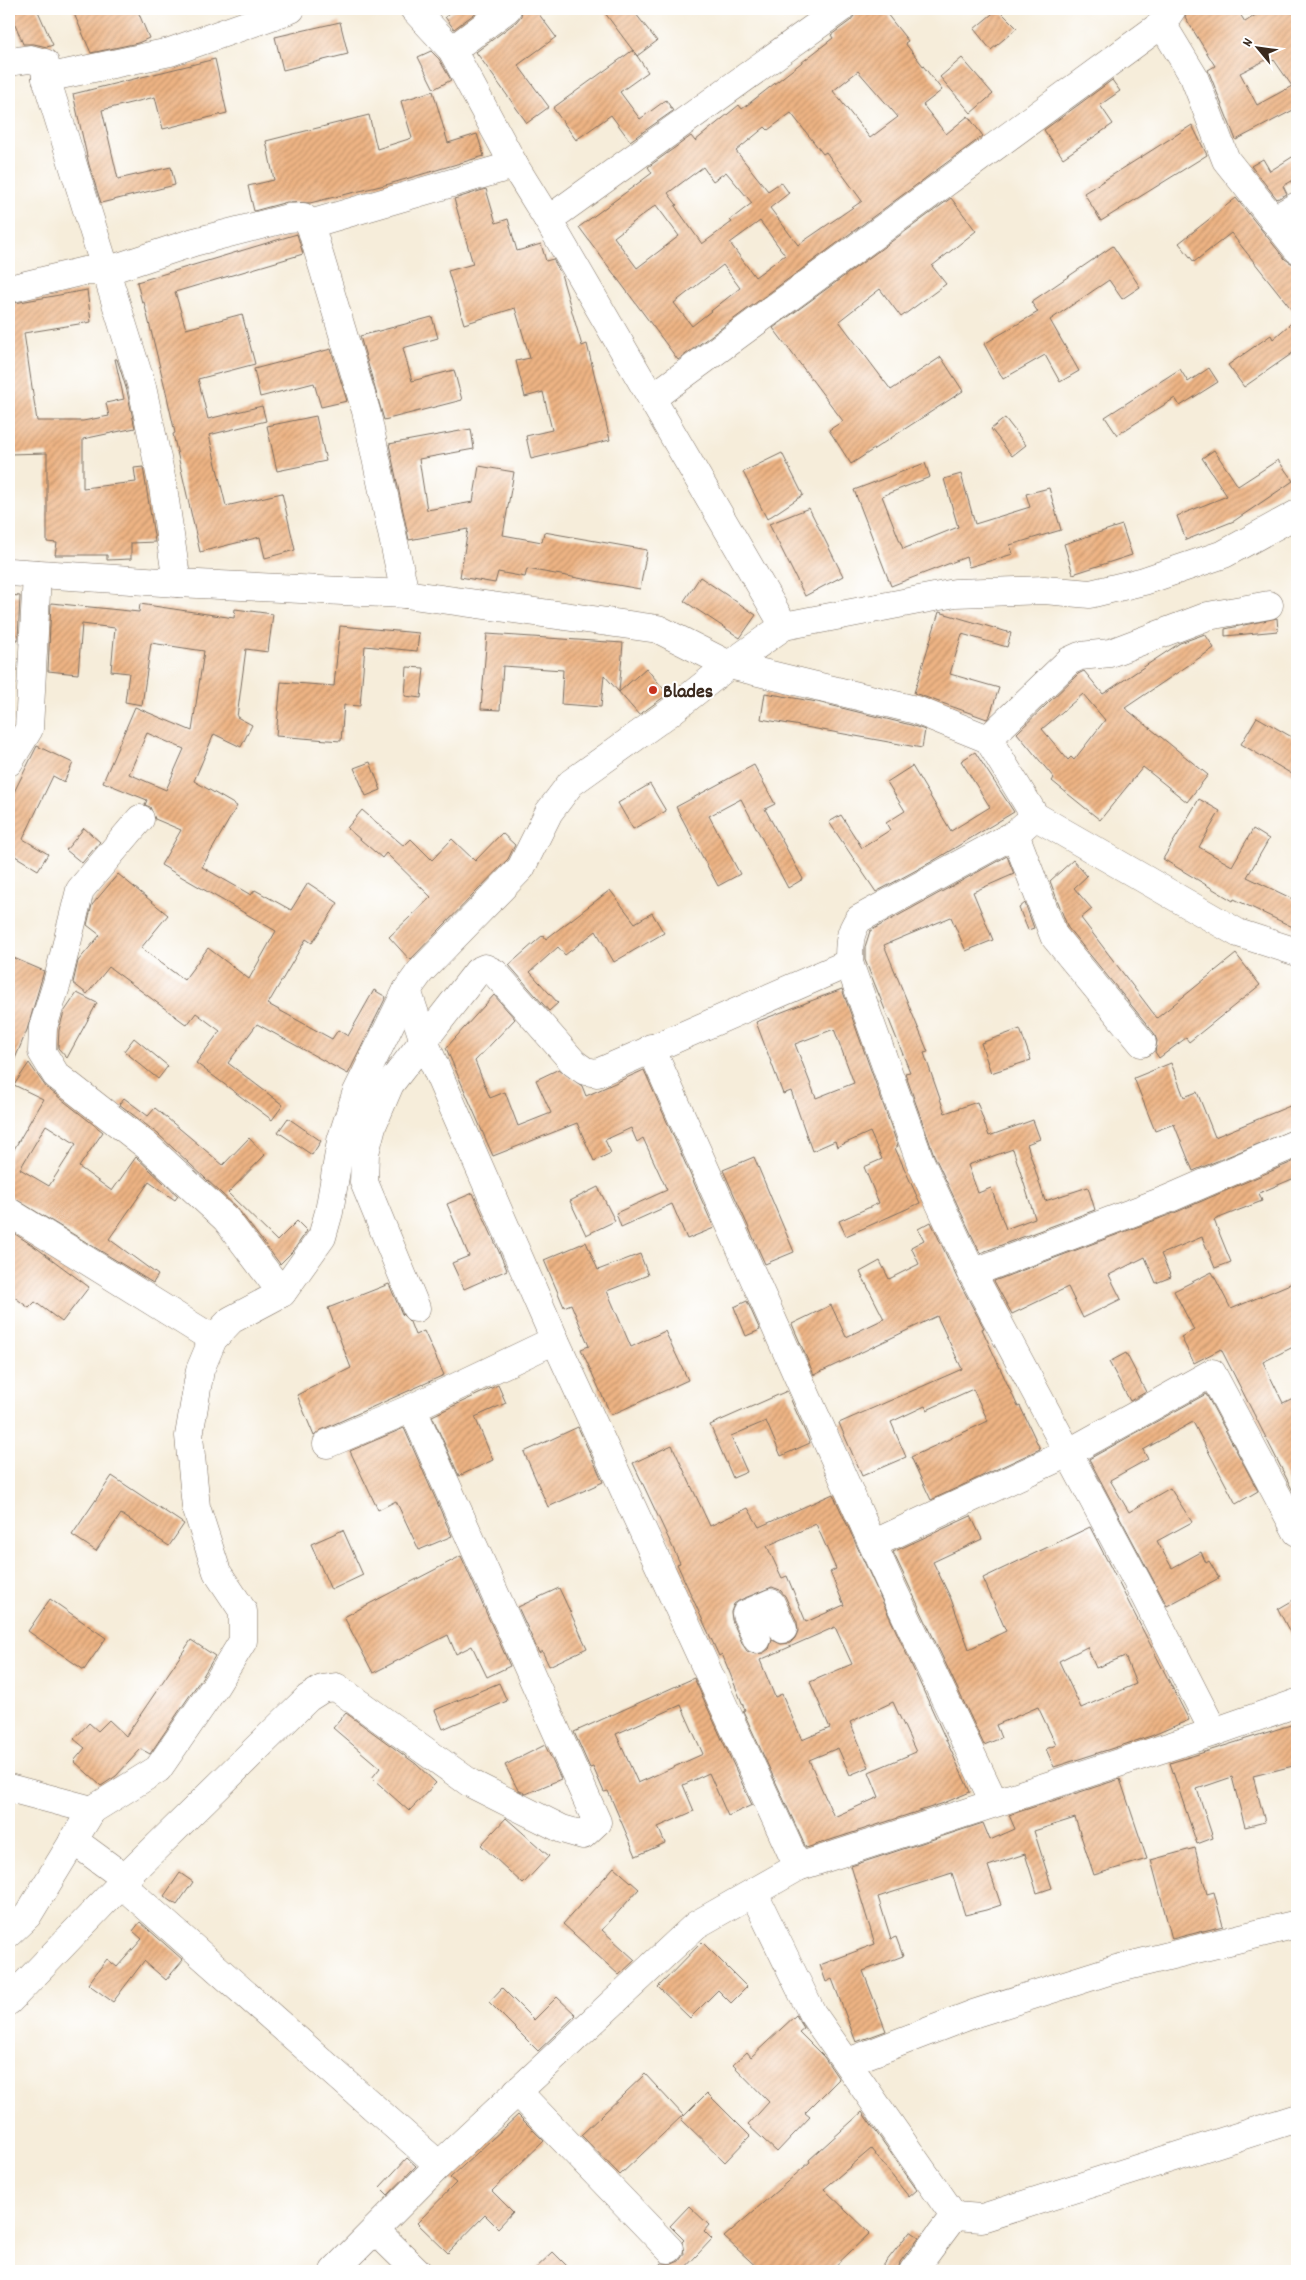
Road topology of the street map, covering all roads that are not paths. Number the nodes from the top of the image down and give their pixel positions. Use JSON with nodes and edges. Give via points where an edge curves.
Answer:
{"nodes":[{"id":1,"x":292,"y":9,"type":"edge"},
{"id":2,"x":414,"y":9,"type":"edge"},
{"id":3,"x":507,"y":9,"type":"edge"},
{"id":4,"x":840,"y":9,"type":"edge"},
{"id":5,"x":1171,"y":13,"type":"edge"},
{"id":6,"x":452,"y":50,"type":"junction"},
{"id":7,"x":9,"y":62,"type":"edge"},
{"id":8,"x":46,"y":78,"type":"junction"},
{"id":9,"x":514,"y":165,"type":"junction"},
{"id":10,"x":1297,"y":206,"type":"edge"},
{"id":11,"x":548,"y":220,"type":"junction"},
{"id":12,"x":1272,"y":220,"type":"junction"},
{"id":13,"x":310,"y":224,"type":"junction"},
{"id":14,"x":1297,"y":248,"type":"edge"},
{"id":15,"x":106,"y":271,"type":"junction"},
{"id":16,"x":9,"y":289,"type":"edge"},
{"id":17,"x":652,"y":398,"type":"junction"},
{"id":18,"x":1297,"y":514,"type":"edge"},
{"id":19,"x":9,"y":572,"type":"edge"},
{"id":20,"x":37,"y":574,"type":"junction"},
{"id":21,"x":177,"y":583,"type":"junction"},
{"id":22,"x":405,"y":594,"type":"junction"},
{"id":23,"x":1269,"y":605,"type":"dead end"},
{"id":24,"x":784,"y":626,"type":"junction"},
{"id":25,"x":729,"y":665,"type":"junction"},
{"id":26,"x":988,"y":739,"type":"junction"},
{"id":27,"x":9,"y":762,"type":"edge"},
{"id":28,"x":1035,"y":816,"type":"junction"},
{"id":29,"x":140,"y":819,"type":"dead end"},
{"id":30,"x":1015,"y":834,"type":"junction"},
{"id":31,"x":1297,"y":952,"type":"edge"},
{"id":32,"x":849,"y":963,"type":"junction"},
{"id":33,"x":407,"y":990,"type":"junction"},
{"id":34,"x":424,"y":1041,"type":"junction"},
{"id":35,"x":1142,"y":1044,"type":"dead end"},
{"id":36,"x":651,"y":1048,"type":"junction"},
{"id":37,"x":1297,"y":1144,"type":"edge"},
{"id":38,"x":9,"y":1212,"type":"edge"},
{"id":39,"x":972,"y":1273,"type":"junction"},
{"id":40,"x":282,"y":1293,"type":"junction"},
{"id":41,"x":416,"y":1308,"type":"dead end"},
{"id":42,"x":213,"y":1339,"type":"junction"},
{"id":43,"x":554,"y":1340,"type":"junction"},
{"id":44,"x":412,"y":1408,"type":"junction"},
{"id":45,"x":327,"y":1444,"type":"dead end"},
{"id":46,"x":1068,"y":1453,"type":"junction"},
{"id":47,"x":1297,"y":1532,"type":"edge"},
{"id":48,"x":873,"y":1544,"type":"junction"},
{"id":49,"x":782,"y":1629,"type":"dead end"},
{"id":50,"x":758,"y":1639,"type":"dead end"},
{"id":51,"x":1297,"y":1703,"type":"edge"},
{"id":52,"x":1214,"y":1732,"type":"junction"},
{"id":53,"x":9,"y":1788,"type":"edge"},
{"id":54,"x":994,"y":1802,"type":"junction"},
{"id":55,"x":92,"y":1810,"type":"junction"},
{"id":56,"x":73,"y":1840,"type":"junction"},
{"id":57,"x":798,"y":1867,"type":"junction"},
{"id":58,"x":126,"y":1879,"type":"junction"},
{"id":59,"x":754,"y":1894,"type":"junction"},
{"id":60,"x":1297,"y":1924,"type":"edge"},
{"id":61,"x":9,"y":1933,"type":"edge"},
{"id":62,"x":9,"y":2001,"type":"edge"},
{"id":63,"x":848,"y":2062,"type":"junction"},
{"id":64,"x":517,"y":2091,"type":"junction"},
{"id":65,"x":1297,"y":2118,"type":"edge"},
{"id":66,"x":439,"y":2165,"type":"junction"},
{"id":67,"x":954,"y":2216,"type":"junction"},
{"id":68,"x":375,"y":2230,"type":"junction"},
{"id":69,"x":669,"y":2249,"type":"dead end"},
{"id":70,"x":334,"y":2271,"type":"edge"},
{"id":71,"x":417,"y":2271,"type":"edge"},
{"id":72,"x":913,"y":2271,"type":"edge"}],
"edges":[{"from":1,"to":8,"type":"street","via":[[170,52]]},
{"from":2,"to":6,"type":"street"},
{"from":3,"to":6,"type":"street"},
{"from":4,"to":11,"type":"street"},
{"from":5,"to":12,"type":"street","via":[[1226,160]]},
{"from":5,"to":17,"type":"street"},
{"from":6,"to":9,"type":"street"},
{"from":7,"to":8,"type":"street","via":[[30,58],[45,63]]},
{"from":8,"to":15,"type":"street"},
{"from":9,"to":11,"type":"street"},
{"from":9,"to":13,"type":"street"},
{"from":10,"to":12,"type":"street"},
{"from":11,"to":17,"type":"street"},
{"from":12,"to":14,"type":"street"},
{"from":13,"to":15,"type":"street","via":[[303,217],[288,218],[194,242]]},
{"from":13,"to":22,"type":"street","via":[[366,411]]},
{"from":15,"to":16,"type":"street","via":[[84,271]]},
{"from":15,"to":21,"type":"street","via":[[142,387],[163,487]]},
{"from":17,"to":24,"type":"street"},
{"from":18,"to":24,"type":"street","via":[[1224,554],[1144,582],[1090,594],[1044,590],[955,593]]},
{"from":19,"to":20,"type":"street"},
{"from":20,"to":21,"type":"street"},
{"from":20,"to":27,"type":"street","via":[[29,729]]},
{"from":21,"to":22,"type":"street"},
{"from":22,"to":25,"type":"street","via":[[658,629]]},
{"from":23,"to":26,"type":"street","via":[[1208,616],[1110,653],[1080,656],[1069,661]]},
{"from":24,"to":25,"type":"street"},
{"from":25,"to":26,"type":"street","via":[[916,710]]},
{"from":25,"to":33,"type":"street","via":[[669,713],[571,783],[549,812],[521,868],[420,972]]},
{"from":26,"to":28,"type":"street"},
{"from":28,"to":30,"type":"street"},
{"from":28,"to":31,"type":"street","via":[[1238,933]]},
{"from":29,"to":40,"type":"street","via":[[80,890],[43,1028],[42,1052],[56,1075],[147,1146],[226,1219]]},
{"from":30,"to":32,"type":"street","via":[[858,919],[850,939]]},
{"from":30,"to":35,"type":"street","via":[[1054,936]]},
{"from":32,"to":36,"type":"street"},
{"from":32,"to":39,"type":"street","via":[[920,1161]]},
{"from":33,"to":34,"type":"street"},
{"from":33,"to":40,"type":"street","via":[[356,1094],[341,1141],[322,1237]]},
{"from":34,"to":36,"type":"street","via":[[478,971],[485,968],[495,973],[574,1063],[585,1071],[597,1073]]},
{"from":34,"to":41,"type":"street","via":[[390,1084],[372,1126],[364,1182]]},
{"from":34,"to":43,"type":"street"},
{"from":36,"to":48,"type":"street"},
{"from":37,"to":39,"type":"street","via":[[1168,1200]]},
{"from":38,"to":42,"type":"street"},
{"from":39,"to":46,"type":"street"},
{"from":40,"to":42,"type":"street","via":[[231,1320]]},
{"from":42,"to":55,"type":"street","via":[[200,1370],[188,1436],[196,1507],[217,1572],[243,1611],[243,1641],[158,1769]]},
{"from":43,"to":44,"type":"street"},
{"from":43,"to":57,"type":"street"},
{"from":44,"to":45,"type":"street"},
{"from":44,"to":58,"type":"street","via":[[597,1822],[583,1835],[562,1829],[470,1783],[336,1687],[322,1689],[308,1698]]},
{"from":46,"to":47,"type":"street","via":[[1212,1373]]},
{"from":46,"to":48,"type":"street"},
{"from":46,"to":52,"type":"street"},
{"from":48,"to":54,"type":"street"},
{"from":49,"to":50,"type":"street","via":[[771,1603],[746,1614]]},
{"from":51,"to":52,"type":"street"},
{"from":52,"to":54,"type":"street"},
{"from":53,"to":55,"type":"street"},
{"from":54,"to":57,"type":"street"},
{"from":55,"to":56,"type":"street"},
{"from":56,"to":58,"type":"street"},
{"from":56,"to":61,"type":"street","via":[[28,1915]]},
{"from":57,"to":59,"type":"street"},
{"from":58,"to":62,"type":"street"},
{"from":58,"to":66,"type":"street","via":[[129,1891]]},
{"from":59,"to":63,"type":"street","via":[[812,2013]]},
{"from":59,"to":64,"type":"street","via":[[696,1925]]},
{"from":60,"to":63,"type":"street","via":[[1112,1970],[976,2013]]},
{"from":63,"to":67,"type":"street"},
{"from":64,"to":66,"type":"street"},
{"from":64,"to":69,"type":"street"},
{"from":65,"to":67,"type":"street","via":[[982,2218]]},
{"from":66,"to":68,"type":"street"},
{"from":67,"to":72,"type":"street"},
{"from":68,"to":70,"type":"street"},
{"from":68,"to":71,"type":"street"}]}
